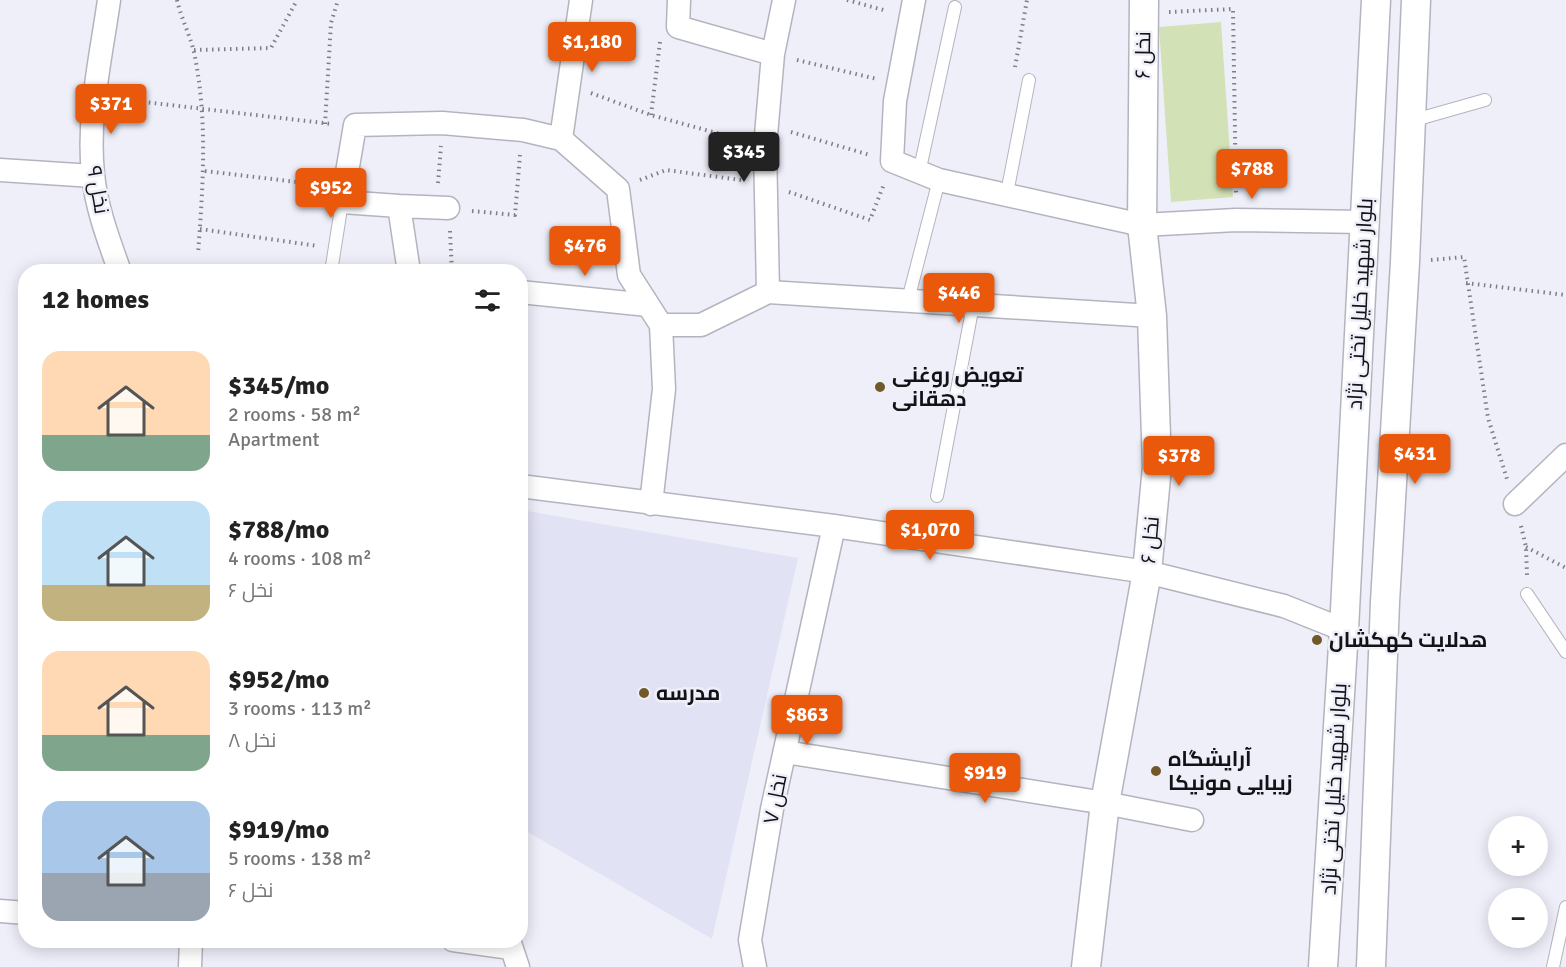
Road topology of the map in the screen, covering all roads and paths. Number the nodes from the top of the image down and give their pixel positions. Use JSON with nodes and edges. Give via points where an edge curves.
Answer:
{"nodes":[{"id":1,"x":109,"y":0,"type":"edge"},
{"id":2,"x":177,"y":0,"type":"edge"},
{"id":3,"x":297,"y":0,"type":"edge"},
{"id":4,"x":338,"y":0,"type":"edge"},
{"id":5,"x":580,"y":0,"type":"edge"},
{"id":6,"x":679,"y":0,"type":"edge"},
{"id":7,"x":784,"y":0,"type":"edge"},
{"id":8,"x":847,"y":0,"type":"edge"},
{"id":9,"x":1027,"y":0,"type":"edge"},
{"id":10,"x":1376,"y":0,"type":"edge"},
{"id":11,"x":1416,"y":0,"type":"edge"},
{"id":12,"x":1144,"y":6,"type":"edge"},
{"id":13,"x":955,"y":7,"type":"dead end"},
{"id":14,"x":912,"y":9,"type":"edge"},
{"id":15,"x":678,"y":27,"type":"junction"},
{"id":16,"x":194,"y":50,"type":"junction"},
{"id":17,"x":773,"y":54,"type":"junction"},
{"id":18,"x":1029,"y":80,"type":"joint"},
{"id":19,"x":898,"y":84,"type":"junction"},
{"id":20,"x":570,"y":85,"type":"junction"},
{"id":21,"x":95,"y":96,"type":"junction"},
{"id":22,"x":1485,"y":100,"type":"dead end"},
{"id":23,"x":203,"y":110,"type":"junction"},
{"id":24,"x":651,"y":115,"type":"junction"},
{"id":25,"x":1411,"y":121,"type":"junction"},
{"id":26,"x":442,"y":123,"type":"junction"},
{"id":27,"x":325,"y":124,"type":"junction"},
{"id":28,"x":355,"y":125,"type":"junction"},
{"id":29,"x":523,"y":130,"type":"junction"},
{"id":30,"x":766,"y":136,"type":"junction"},
{"id":31,"x":561,"y":139,"type":"junction"},
{"id":32,"x":892,"y":161,"type":"junction"},
{"id":33,"x":0,"y":170,"type":"edge"},
{"id":34,"x":205,"y":171,"type":"junction"},
{"id":35,"x":93,"y":176,"type":"junction"},
{"id":36,"x":929,"y":176,"type":"junction"},
{"id":37,"x":764,"y":184,"type":"junction"},
{"id":38,"x":618,"y":189,"type":"junction"},
{"id":39,"x":1007,"y":193,"type":"junction"},
{"id":40,"x":343,"y":195,"type":"junction"},
{"id":41,"x":399,"y":206,"type":"junction"},
{"id":42,"x":443,"y":208,"type":"junction"},
{"id":43,"x":1236,"y":220,"type":"junction"},
{"id":44,"x":1364,"y":222,"type":"junction"},
{"id":45,"x":1142,"y":225,"type":"junction"},
{"id":46,"x":200,"y":229,"type":"junction"},
{"id":47,"x":334,"y":249,"type":"junction"},
{"id":48,"x":198,"y":254,"type":"dead end"},
{"id":49,"x":1405,"y":262,"type":"junction"},
{"id":50,"x":117,"y":264,"type":"edge"},
{"id":51,"x":332,"y":264,"type":"edge"},
{"id":52,"x":408,"y":264,"type":"edge"},
{"id":53,"x":451,"y":264,"type":"edge"},
{"id":54,"x":1466,"y":283,"type":"junction"},
{"id":55,"x":528,"y":292,"type":"edge"},
{"id":56,"x":768,"y":292,"type":"junction"},
{"id":57,"x":1566,"y":295,"type":"edge"},
{"id":58,"x":908,"y":300,"type":"junction"},
{"id":59,"x":648,"y":305,"type":"junction"},
{"id":60,"x":973,"y":305,"type":"junction"},
{"id":61,"x":1152,"y":316,"type":"junction"},
{"id":62,"x":662,"y":325,"type":"junction"},
{"id":63,"x":1566,"y":454,"type":"edge"},
{"id":64,"x":528,"y":487,"type":"edge"},
{"id":65,"x":938,"y":496,"type":"dead end"},
{"id":66,"x":651,"y":504,"type":"junction"},
{"id":67,"x":1515,"y":504,"type":"junction"},
{"id":68,"x":834,"y":526,"type":"junction"},
{"id":69,"x":1526,"y":547,"type":"junction"},
{"id":70,"x":1566,"y":568,"type":"edge"},
{"id":71,"x":1147,"y":572,"type":"junction"},
{"id":72,"x":1527,"y":594,"type":"joint"},
{"id":73,"x":1344,"y":630,"type":"junction"},
{"id":74,"x":1566,"y":652,"type":"edge"},
{"id":75,"x":785,"y":752,"type":"junction"},
{"id":76,"x":1105,"y":803,"type":"junction"},
{"id":77,"x":1192,"y":820,"type":"dead end"},
{"id":78,"x":1566,"y":907,"type":"edge"},
{"id":79,"x":0,"y":911,"type":"edge"},
{"id":80,"x":18,"y":912,"type":"edge"},
{"id":81,"x":191,"y":948,"type":"edge"},
{"id":82,"x":493,"y":948,"type":"edge"},
{"id":83,"x":513,"y":952,"type":"edge"},
{"id":84,"x":190,"y":967,"type":"edge"},
{"id":85,"x":755,"y":967,"type":"edge"},
{"id":86,"x":1086,"y":967,"type":"edge"},
{"id":87,"x":1323,"y":967,"type":"edge"},
{"id":88,"x":1371,"y":967,"type":"edge"},
{"id":89,"x":1553,"y":967,"type":"edge"}],
"edges":[{"from":1,"to":21,"type":"street","name":"نخل ۹"},
{"from":2,"to":16,"type":"path"},
{"from":3,"to":16,"type":"path","via":[[271,48]]},
{"from":4,"to":27,"type":"path","via":[[331,23]]},
{"from":5,"to":20,"type":"street"},
{"from":6,"to":15,"type":"street"},
{"from":7,"to":17,"type":"street"},
{"from":8,"to":14,"type":"path"},
{"from":9,"to":18,"type":"path","via":[[1015,67]]},
{"from":10,"to":44,"type":"street","name":"بلوار شهید خلیل تختی نژاد"},
{"from":11,"to":25,"type":"street","name":"بلوار شهید خلیل تختی نژاد"},
{"from":12,"to":43,"type":"path","via":[[1233,9]]},
{"from":12,"to":45,"type":"street","name":"نخل ۶"},
{"from":13,"to":36,"type":"lane"},
{"from":14,"to":19,"type":"street"},
{"from":15,"to":17,"type":"street"},
{"from":15,"to":24,"type":"path","via":[[660,38]]},
{"from":16,"to":23,"type":"path"},
{"from":17,"to":19,"type":"path"},
{"from":17,"to":30,"type":"street"},
{"from":18,"to":39,"type":"lane"},
{"from":19,"to":32,"type":"street"},
{"from":20,"to":24,"type":"path"},
{"from":20,"to":31,"type":"street"},
{"from":21,"to":23,"type":"path"},
{"from":21,"to":35,"type":"street","name":"نخل ۹","via":[[91,129]]},
{"from":22,"to":25,"type":"lane"},
{"from":23,"to":27,"type":"path"},
{"from":23,"to":34,"type":"path"},
{"from":24,"to":30,"type":"path"},
{"from":25,"to":49,"type":"street","name":"بلوار شهید خلیل تختی نژاد"},
{"from":26,"to":28,"type":"street"},
{"from":26,"to":29,"type":"street"},
{"from":26,"to":42,"type":"path"},
{"from":27,"to":28,"type":"path"},
{"from":28,"to":40,"type":"street"},
{"from":29,"to":31,"type":"street"},
{"from":29,"to":42,"type":"path","via":[[515,215]]},
{"from":30,"to":32,"type":"path"},
{"from":30,"to":37,"type":"street"},
{"from":31,"to":38,"type":"street"},
{"from":32,"to":36,"type":"street"},
{"from":32,"to":37,"type":"path","via":[[870,220]]},
{"from":33,"to":35,"type":"street"},
{"from":34,"to":40,"type":"path"},
{"from":34,"to":46,"type":"path"},
{"from":35,"to":50,"type":"street","name":"نخل ۹"},
{"from":36,"to":39,"type":"street"},
{"from":36,"to":58,"type":"lane"},
{"from":37,"to":38,"type":"path","via":[[666,170]]},
{"from":37,"to":56,"type":"street"},
{"from":38,"to":59,"type":"street","via":[[629,275]]},
{"from":39,"to":45,"type":"street"},
{"from":40,"to":41,"type":"street"},
{"from":40,"to":47,"type":"lane"},
{"from":41,"to":42,"type":"street"},
{"from":41,"to":52,"type":"street"},
{"from":42,"to":53,"type":"path"},
{"from":43,"to":44,"type":"street"},
{"from":43,"to":45,"type":"street"},
{"from":44,"to":73,"type":"street","name":"بلوار شهید خلیل تختی نژاد"},
{"from":45,"to":61,"type":"street","name":"نخل ۶"},
{"from":46,"to":47,"type":"path"},
{"from":46,"to":48,"type":"path"},
{"from":47,"to":51,"type":"lane"},
{"from":49,"to":54,"type":"path","via":[[1464,257]]},
{"from":49,"to":88,"type":"street","name":"بلوار شهید خلیل تختی نژاد","via":[[1385,602]]},
{"from":54,"to":57,"type":"path"},
{"from":54,"to":67,"type":"path","via":[[1488,418]]},
{"from":55,"to":59,"type":"street"},
{"from":56,"to":58,"type":"street"},
{"from":56,"to":62,"type":"street","via":[[701,325]]},
{"from":58,"to":60,"type":"street"},
{"from":59,"to":62,"type":"street"},
{"from":60,"to":61,"type":"street"},
{"from":60,"to":65,"type":"lane"},
{"from":61,"to":71,"type":"street","name":"نخل ۶","via":[[1157,467]]},
{"from":62,"to":66,"type":"street","via":[[664,389]]},
{"from":63,"to":67,"type":"street"},
{"from":64,"to":66,"type":"street"},
{"from":66,"to":68,"type":"street"},
{"from":67,"to":69,"type":"path"},
{"from":68,"to":71,"type":"street"},
{"from":68,"to":75,"type":"street","name":"نخل ۷"},
{"from":69,"to":70,"type":"path"},
{"from":69,"to":72,"type":"path"},
{"from":71,"to":73,"type":"street","via":[[1284,606]]},
{"from":71,"to":76,"type":"street","name":"نخل ۶"},
{"from":72,"to":74,"type":"lane"},
{"from":73,"to":87,"type":"street","name":"بلوار شهید خلیل تختی نژاد"},
{"from":75,"to":76,"type":"street"},
{"from":75,"to":85,"type":"street","name":"نخل ۷","via":[[750,940]]},
{"from":76,"to":77,"type":"street"},
{"from":76,"to":86,"type":"street","name":"نخل ۶"},
{"from":78,"to":89,"type":"lane"},
{"from":79,"to":80,"type":"street"},
{"from":81,"to":84,"type":"street"},
{"from":82,"to":83,"type":"street"}]}
